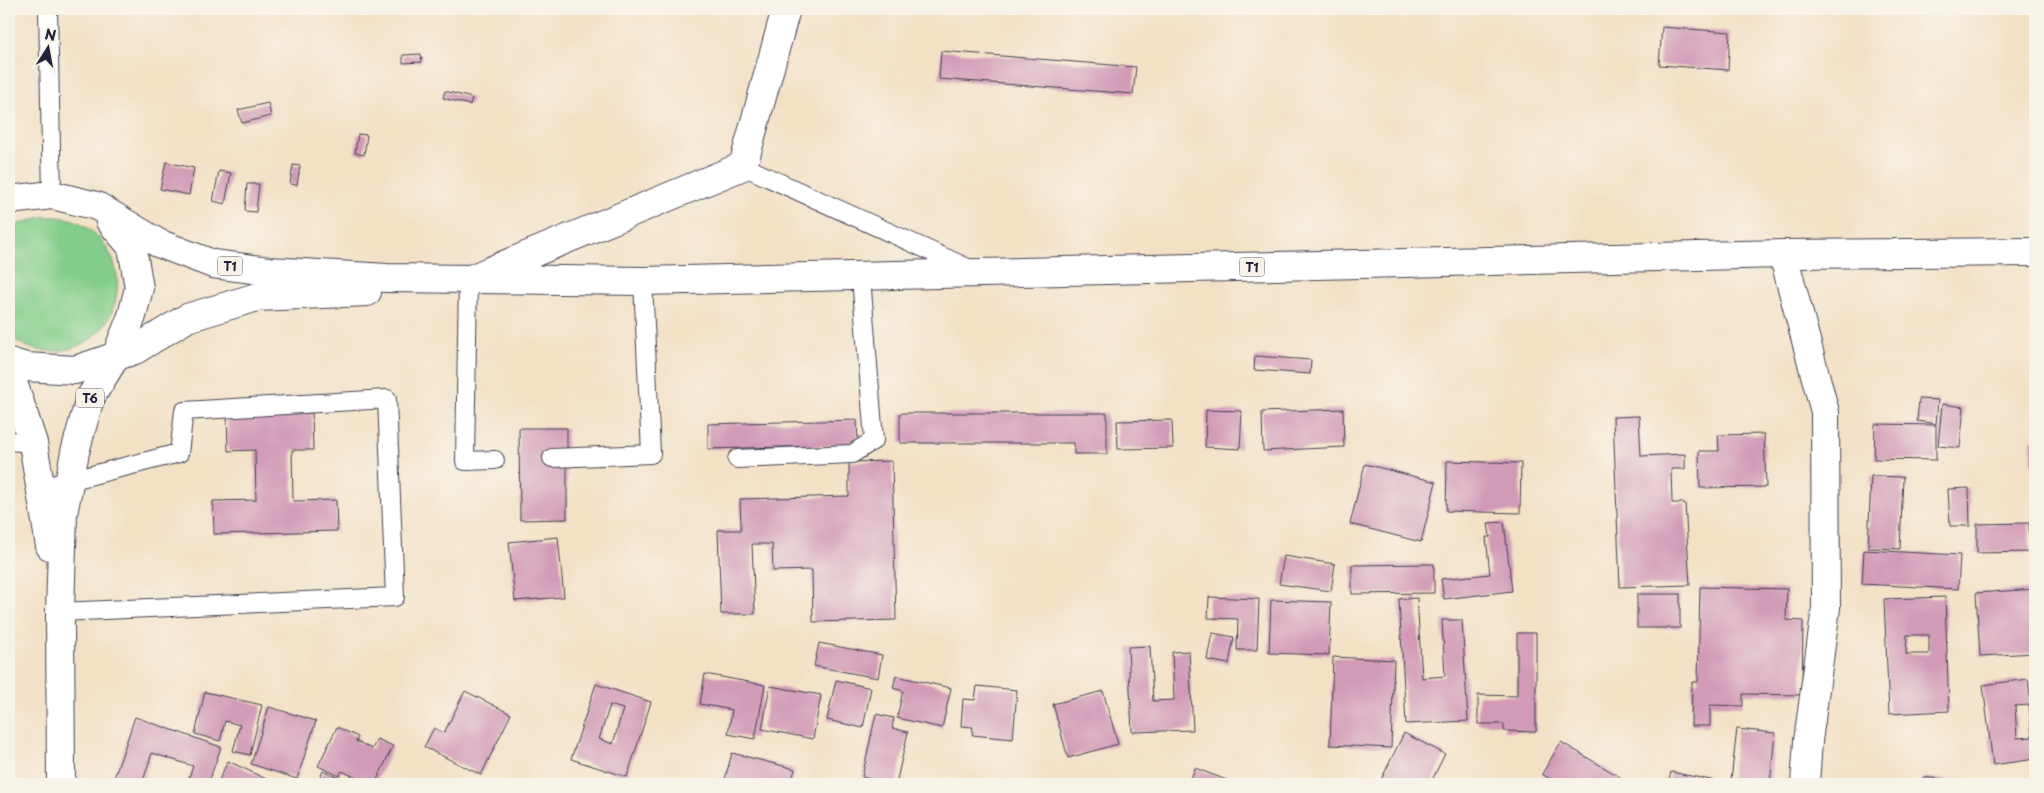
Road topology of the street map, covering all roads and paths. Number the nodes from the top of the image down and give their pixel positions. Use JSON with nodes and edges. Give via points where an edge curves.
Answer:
{"nodes":[{"id":1,"x":48,"y":9,"type":"edge"},
{"id":2,"x":786,"y":9,"type":"edge"},
{"id":3,"x":743,"y":166,"type":"junction"},
{"id":4,"x":52,"y":194,"type":"junction"},
{"id":5,"x":9,"y":200,"type":"edge"},
{"id":6,"x":97,"y":206,"type":"junction"},
{"id":7,"x":2035,"y":252,"type":"edge"},
{"id":8,"x":1783,"y":254,"type":"junction"},
{"id":9,"x":980,"y":274,"type":"junction"},
{"id":10,"x":861,"y":277,"type":"junction"},
{"id":11,"x":468,"y":280,"type":"junction"},
{"id":12,"x":643,"y":281,"type":"junction"},
{"id":13,"x":116,"y":356,"type":"junction"},
{"id":14,"x":9,"y":362,"type":"edge"},
{"id":15,"x":9,"y":379,"type":"edge"},
{"id":16,"x":21,"y":442,"type":"edge"},
{"id":17,"x":552,"y":458,"type":"dead end"},
{"id":18,"x":737,"y":459,"type":"dead end"},
{"id":19,"x":495,"y":460,"type":"dead end"},
{"id":20,"x":70,"y":480,"type":"junction"},
{"id":21,"x":41,"y":488,"type":"junction"},
{"id":22,"x":60,"y":612,"type":"junction"},
{"id":23,"x":61,"y":784,"type":"edge"},
{"id":24,"x":1805,"y":784,"type":"edge"}],
"edges":[{"from":1,"to":4,"type":"lane"},
{"from":2,"to":3,"type":"main road"},
{"from":3,"to":9,"type":"lane"},
{"from":3,"to":11,"type":"main road"},
{"from":4,"to":5,"type":"main road","number":"T1"},
{"from":4,"to":6,"type":"main road","number":"T1"},
{"from":6,"to":11,"type":"main road","number":"T1","via":[[158,243],[213,264],[269,271]]},
{"from":6,"to":13,"type":"main road","number":"T6","via":[[132,247],[138,288],[132,316]]},
{"from":7,"to":8,"type":"main road","number":"T1"},
{"from":8,"to":9,"type":"main road","number":"T1"},
{"from":8,"to":24,"type":"main road","via":[[1825,412],[1826,608]]},
{"from":9,"to":10,"type":"main road","number":"T1"},
{"from":10,"to":12,"type":"main road","number":"T1"},
{"from":10,"to":18,"type":"lane","via":[[874,440],[852,454]]},
{"from":11,"to":12,"type":"main road","number":"T1"},
{"from":11,"to":13,"type":"main road","number":"T1","via":[[410,289],[257,297],[187,318],[135,350]]},
{"from":11,"to":19,"type":"lane","via":[[465,461]]},
{"from":12,"to":17,"type":"lane","via":[[651,454]]},
{"from":13,"to":14,"type":"main road","number":"T1","via":[[75,370],[26,367]]},
{"from":13,"to":20,"type":"main road","number":"T6","via":[[90,398]]},
{"from":15,"to":16,"type":"main road","number":"T6","via":[[14,385]]},
{"from":16,"to":21,"type":"main road","number":"T6"},
{"from":20,"to":21,"type":"lane"},
{"from":20,"to":22,"type":"main road","number":"T6","via":[[63,514]]},
{"from":20,"to":22,"type":"lane","via":[[180,453],[184,411],[387,398],[395,597]]},
{"from":21,"to":22,"type":"main road","number":"T6"},
{"from":22,"to":23,"type":"main road","number":"T6"}]}
